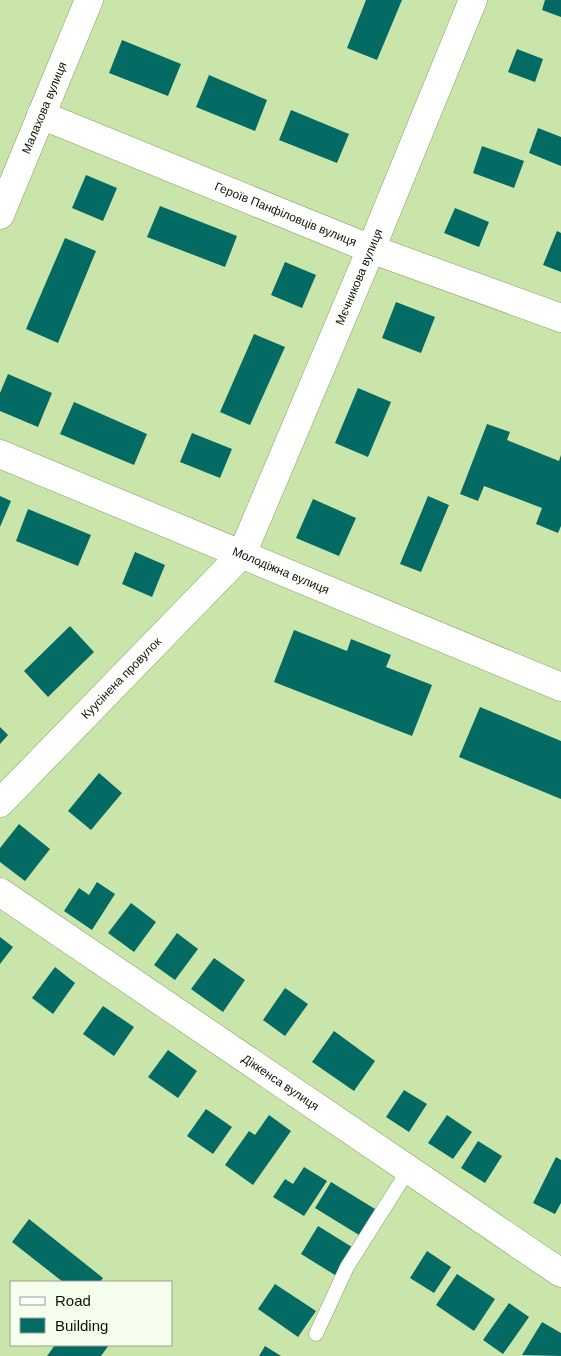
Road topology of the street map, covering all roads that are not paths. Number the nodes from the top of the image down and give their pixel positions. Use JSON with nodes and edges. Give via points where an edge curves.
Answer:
{"nodes":[{"id":1,"x":89,"y":0,"type":"edge"},
{"id":2,"x":473,"y":0,"type":"edge"},
{"id":3,"x":41,"y":115,"type":"junction"},
{"id":4,"x":0,"y":215,"type":"edge"},
{"id":5,"x":372,"y":249,"type":"junction"},
{"id":6,"x":561,"y":318,"type":"edge"},
{"id":7,"x":0,"y":454,"type":"edge"},
{"id":8,"x":242,"y":554,"type":"junction"},
{"id":9,"x":561,"y":687,"type":"edge"},
{"id":10,"x":0,"y":803,"type":"edge"},
{"id":11,"x":0,"y":892,"type":"edge"},
{"id":12,"x":409,"y":1169,"type":"junction"},
{"id":13,"x":561,"y":1273,"type":"edge"},
{"id":14,"x":316,"y":1334,"type":"dead end"}],
"edges":[{"from":1,"to":3,"type":"street","name":"Малахова вулиця"},
{"from":2,"to":5,"type":"street","name":"Мєчникова вулиця"},
{"from":3,"to":4,"type":"street","name":"Малахова вулиця"},
{"from":3,"to":5,"type":"street","name":"Героїв Панфіловців вулиця"},
{"from":5,"to":6,"type":"street","name":"Героїв Панфіловців вулиця"},
{"from":5,"to":8,"type":"street","name":"Мєчникова вулиця"},
{"from":7,"to":8,"type":"street","name":"Молодіжна вулиця"},
{"from":8,"to":9,"type":"street","name":"Молодіжна вулиця"},
{"from":8,"to":10,"type":"street","name":"Куусінена провулок"},
{"from":11,"to":12,"type":"street","name":"Діккенса вулиця"},
{"from":12,"to":13,"type":"street","name":"Діккенса вулиця"},
{"from":12,"to":14,"type":"lane","via":[[347,1267]]}]}
